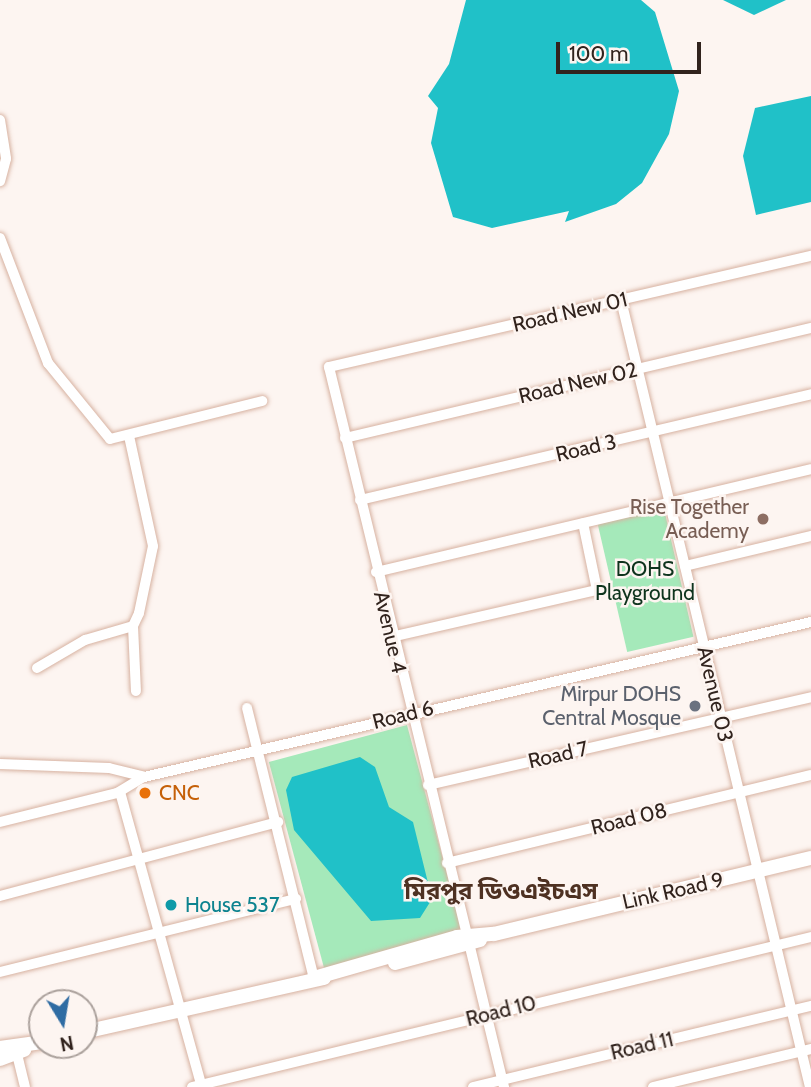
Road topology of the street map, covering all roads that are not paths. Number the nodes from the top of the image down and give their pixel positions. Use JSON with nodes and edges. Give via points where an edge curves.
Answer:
{"nodes":[{"id":1,"x":0,"y":120,"type":"edge"},
{"id":2,"x":0,"y":181,"type":"edge"},
{"id":3,"x":0,"y":238,"type":"edge"},
{"id":4,"x":811,"y":256,"type":"edge"},
{"id":5,"x":621,"y":300,"type":"junction"},
{"id":6,"x":811,"y":328,"type":"edge"},
{"id":7,"x":330,"y":367,"type":"joint"},
{"id":8,"x":637,"y":369,"type":"junction"},
{"id":9,"x":811,"y":394,"type":"edge"},
{"id":10,"x":262,"y":401,"type":"dead end"},
{"id":11,"x":652,"y":432,"type":"junction"},
{"id":12,"x":129,"y":436,"type":"junction"},
{"id":13,"x":345,"y":438,"type":"junction"},
{"id":14,"x":811,"y":469,"type":"edge"},
{"id":15,"x":360,"y":500,"type":"junction"},
{"id":16,"x":670,"y":504,"type":"junction"},
{"id":17,"x":583,"y":523,"type":"junction"},
{"id":18,"x":811,"y":536,"type":"edge"},
{"id":19,"x":685,"y":566,"type":"junction"},
{"id":20,"x":376,"y":572,"type":"junction"},
{"id":21,"x":811,"y":622,"type":"edge"},
{"id":22,"x":133,"y":626,"type":"junction"},
{"id":23,"x":391,"y":637,"type":"junction"},
{"id":24,"x":704,"y":646,"type":"junction"},
{"id":25,"x":37,"y":668,"type":"dead end"},
{"id":26,"x":135,"y":691,"type":"dead end"},
{"id":27,"x":811,"y":697,"type":"edge"},
{"id":28,"x":247,"y":708,"type":"dead end"},
{"id":29,"x":409,"y":712,"type":"junction"},
{"id":30,"x":721,"y":718,"type":"junction"},
{"id":31,"x":259,"y":751,"type":"junction"},
{"id":32,"x":0,"y":764,"type":"edge"},
{"id":33,"x":811,"y":775,"type":"edge"},
{"id":34,"x":144,"y":777,"type":"junction"},
{"id":35,"x":428,"y":785,"type":"junction"},
{"id":36,"x":120,"y":792,"type":"junction"},
{"id":37,"x":738,"y":792,"type":"junction"},
{"id":38,"x":0,"y":822,"type":"edge"},
{"id":39,"x":278,"y":822,"type":"junction"},
{"id":40,"x":811,"y":858,"type":"edge"},
{"id":41,"x":136,"y":859,"type":"junction"},
{"id":42,"x":447,"y":863,"type":"junction"},
{"id":43,"x":757,"y":871,"type":"junction"},
{"id":44,"x":0,"y":896,"type":"edge"},
{"id":45,"x":296,"y":899,"type":"junction"},
{"id":46,"x":155,"y":933,"type":"junction"},
{"id":47,"x":811,"y":937,"type":"edge"},
{"id":48,"x":469,"y":940,"type":"junction"},
{"id":49,"x":775,"y":946,"type":"junction"},
{"id":50,"x":0,"y":972,"type":"edge"},
{"id":51,"x":314,"y":978,"type":"junction"},
{"id":52,"x":811,"y":1006,"type":"edge"},
{"id":53,"x":181,"y":1011,"type":"junction"},
{"id":54,"x":791,"y":1011,"type":"junction"},
{"id":55,"x":487,"y":1014,"type":"junction"},
{"id":56,"x":98,"y":1029,"type":"edge"},
{"id":57,"x":28,"y":1046,"type":"edge"},
{"id":58,"x":0,"y":1048,"type":"edge"},
{"id":59,"x":16,"y":1050,"type":"junction"},
{"id":60,"x":806,"y":1051,"type":"edge"},
{"id":61,"x":0,"y":1059,"type":"edge"},
{"id":62,"x":503,"y":1083,"type":"edge"},
{"id":63,"x":199,"y":1086,"type":"edge"},
{"id":64,"x":25,"y":1087,"type":"edge"},
{"id":65,"x":473,"y":1087,"type":"edge"},
{"id":66,"x":653,"y":1087,"type":"edge"},
{"id":67,"x":810,"y":1087,"type":"edge"}],
"edges":[{"from":1,"to":2,"type":"street","via":[[6,159]]},
{"from":3,"to":12,"type":"street","via":[[48,363],[110,439]]},
{"from":4,"to":5,"type":"street","name":"Road New 01"},
{"from":5,"to":7,"type":"street","name":"Road New 01"},
{"from":5,"to":8,"type":"street","name":"Avenue 03"},
{"from":6,"to":8,"type":"street","name":"Road New 02"},
{"from":7,"to":13,"type":"street","name":"Avenue 4"},
{"from":8,"to":11,"type":"street","name":"Avenue 03"},
{"from":8,"to":13,"type":"street","name":"Road New 02"},
{"from":9,"to":11,"type":"street","name":"Road 3"},
{"from":10,"to":12,"type":"street"},
{"from":11,"to":15,"type":"street","name":"Road 3"},
{"from":11,"to":16,"type":"street","name":"Avenue 03"},
{"from":12,"to":22,"type":"street","via":[[153,546]]},
{"from":13,"to":15,"type":"street","name":"Avenue 4"},
{"from":14,"to":16,"type":"street"},
{"from":15,"to":20,"type":"street","name":"Avenue 4"},
{"from":16,"to":17,"type":"street"},
{"from":16,"to":19,"type":"street","name":"Avenue 03"},
{"from":17,"to":20,"type":"street"},
{"from":17,"to":23,"type":"street","via":[[598,588]]},
{"from":18,"to":19,"type":"street"},
{"from":19,"to":24,"type":"street","name":"Avenue 03"},
{"from":20,"to":23,"type":"street","name":"Avenue 4"},
{"from":21,"to":24,"type":"street","name":"Road 6"},
{"from":22,"to":25,"type":"street","via":[[85,640]]},
{"from":22,"to":26,"type":"street"},
{"from":23,"to":29,"type":"street","name":"Avenue 4"},
{"from":24,"to":29,"type":"street","name":"Road 6"},
{"from":24,"to":30,"type":"street","name":"Avenue 03"},
{"from":27,"to":30,"type":"street","name":"Road 7"},
{"from":28,"to":31,"type":"street"},
{"from":29,"to":31,"type":"street","name":"Road 6"},
{"from":29,"to":35,"type":"street","name":"Avenue 4"},
{"from":30,"to":35,"type":"street","name":"Road 7"},
{"from":30,"to":37,"type":"street","name":"Avenue 03"},
{"from":31,"to":34,"type":"street","name":"Road 6"},
{"from":31,"to":39,"type":"street"},
{"from":32,"to":34,"type":"street","via":[[109,768]]},
{"from":33,"to":37,"type":"street","name":"Road 08"},
{"from":34,"to":36,"type":"street","name":"Road 6"},
{"from":35,"to":42,"type":"street","name":"Avenue 4"},
{"from":36,"to":38,"type":"street","name":"Road 6"},
{"from":36,"to":41,"type":"street"},
{"from":37,"to":42,"type":"street","name":"Road 08"},
{"from":37,"to":43,"type":"street","name":"Avenue 03"},
{"from":39,"to":41,"type":"street"},
{"from":39,"to":45,"type":"street"},
{"from":40,"to":43,"type":"main road","name":"Link Road 9"},
{"from":41,"to":44,"type":"street"},
{"from":41,"to":46,"type":"street"},
{"from":42,"to":48,"type":"street","name":"Avenue 4"},
{"from":43,"to":48,"type":"main road","name":"Link Road 9"},
{"from":43,"to":49,"type":"street","name":"Avenue 03"},
{"from":45,"to":46,"type":"street"},
{"from":45,"to":51,"type":"street"},
{"from":46,"to":50,"type":"street"},
{"from":46,"to":53,"type":"street"},
{"from":47,"to":49,"type":"street","name":"Road 10"},
{"from":48,"to":51,"type":"main road","name":"Link Road 9"},
{"from":48,"to":55,"type":"street","name":"Avenue 4"},
{"from":49,"to":54,"type":"street","name":"Avenue 03"},
{"from":49,"to":55,"type":"street","name":"Road 10"},
{"from":51,"to":53,"type":"main road","name":"Link Road 9"},
{"from":52,"to":54,"type":"street","name":"Road 11"},
{"from":53,"to":56,"type":"main road","name":"Link Road 9"},
{"from":53,"to":63,"type":"street"},
{"from":54,"to":60,"type":"street","name":"Avenue 03"},
{"from":54,"to":62,"type":"street","name":"Road 11"},
{"from":55,"to":62,"type":"street","name":"Avenue 4"},
{"from":55,"to":63,"type":"street","name":"Road 10"},
{"from":57,"to":59,"type":"main road"},
{"from":58,"to":59,"type":"main road"},
{"from":59,"to":61,"type":"main road"},
{"from":59,"to":64,"type":"street"},
{"from":60,"to":66,"type":"street"},
{"from":60,"to":67,"type":"street","name":"Avenue 03"},
{"from":62,"to":65,"type":"street","name":"Road 11"}]}
